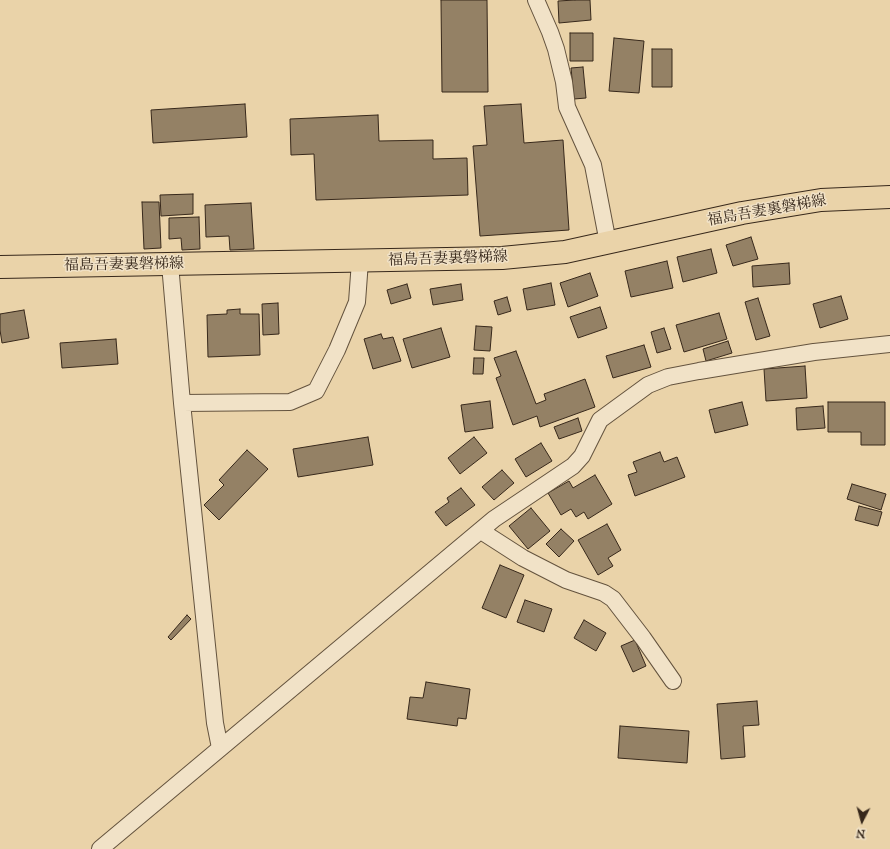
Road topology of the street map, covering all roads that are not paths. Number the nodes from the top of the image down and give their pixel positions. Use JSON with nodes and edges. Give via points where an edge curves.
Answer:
{"nodes":[{"id":1,"x":536,"y":0,"type":"edge"},
{"id":2,"x":890,"y":197,"type":"edge"},
{"id":3,"x":608,"y":243,"type":"junction"},
{"id":4,"x":360,"y":261,"type":"junction"},
{"id":5,"x":170,"y":264,"type":"junction"},
{"id":6,"x":0,"y":267,"type":"edge"},
{"id":7,"x":888,"y":349,"type":"edge"},
{"id":8,"x":182,"y":403,"type":"junction"},
{"id":9,"x":481,"y":530,"type":"junction"},
{"id":10,"x":673,"y":682,"type":"dead end"},
{"id":11,"x":220,"y":748,"type":"junction"},
{"id":12,"x":100,"y":849,"type":"edge"}],
"edges":[{"from":1,"to":3,"type":"street","via":[[556,49],[567,107],[593,165]]},
{"from":2,"to":3,"type":"main road","name":"福島吾妻裏磐梯線","via":[[821,200],[742,213]]},
{"from":3,"to":4,"type":"main road","name":"福島吾妻裏磐梯線","via":[[565,252],[502,258]]},
{"from":4,"to":5,"type":"main road","name":"福島吾妻裏磐梯線"},
{"from":4,"to":8,"type":"street","via":[[357,302],[316,391],[290,402]]},
{"from":5,"to":6,"type":"main road","name":"福島吾妻裏磐梯線"},
{"from":5,"to":8,"type":"street"},
{"from":7,"to":9,"type":"street","via":[[814,352],[668,377],[648,385],[600,420],[582,456],[573,466]]},
{"from":8,"to":11,"type":"street","via":[[214,723]]},
{"from":9,"to":10,"type":"street","via":[[523,558],[566,580],[604,593],[613,599]]},
{"from":9,"to":11,"type":"street"},
{"from":11,"to":12,"type":"street"}]}
